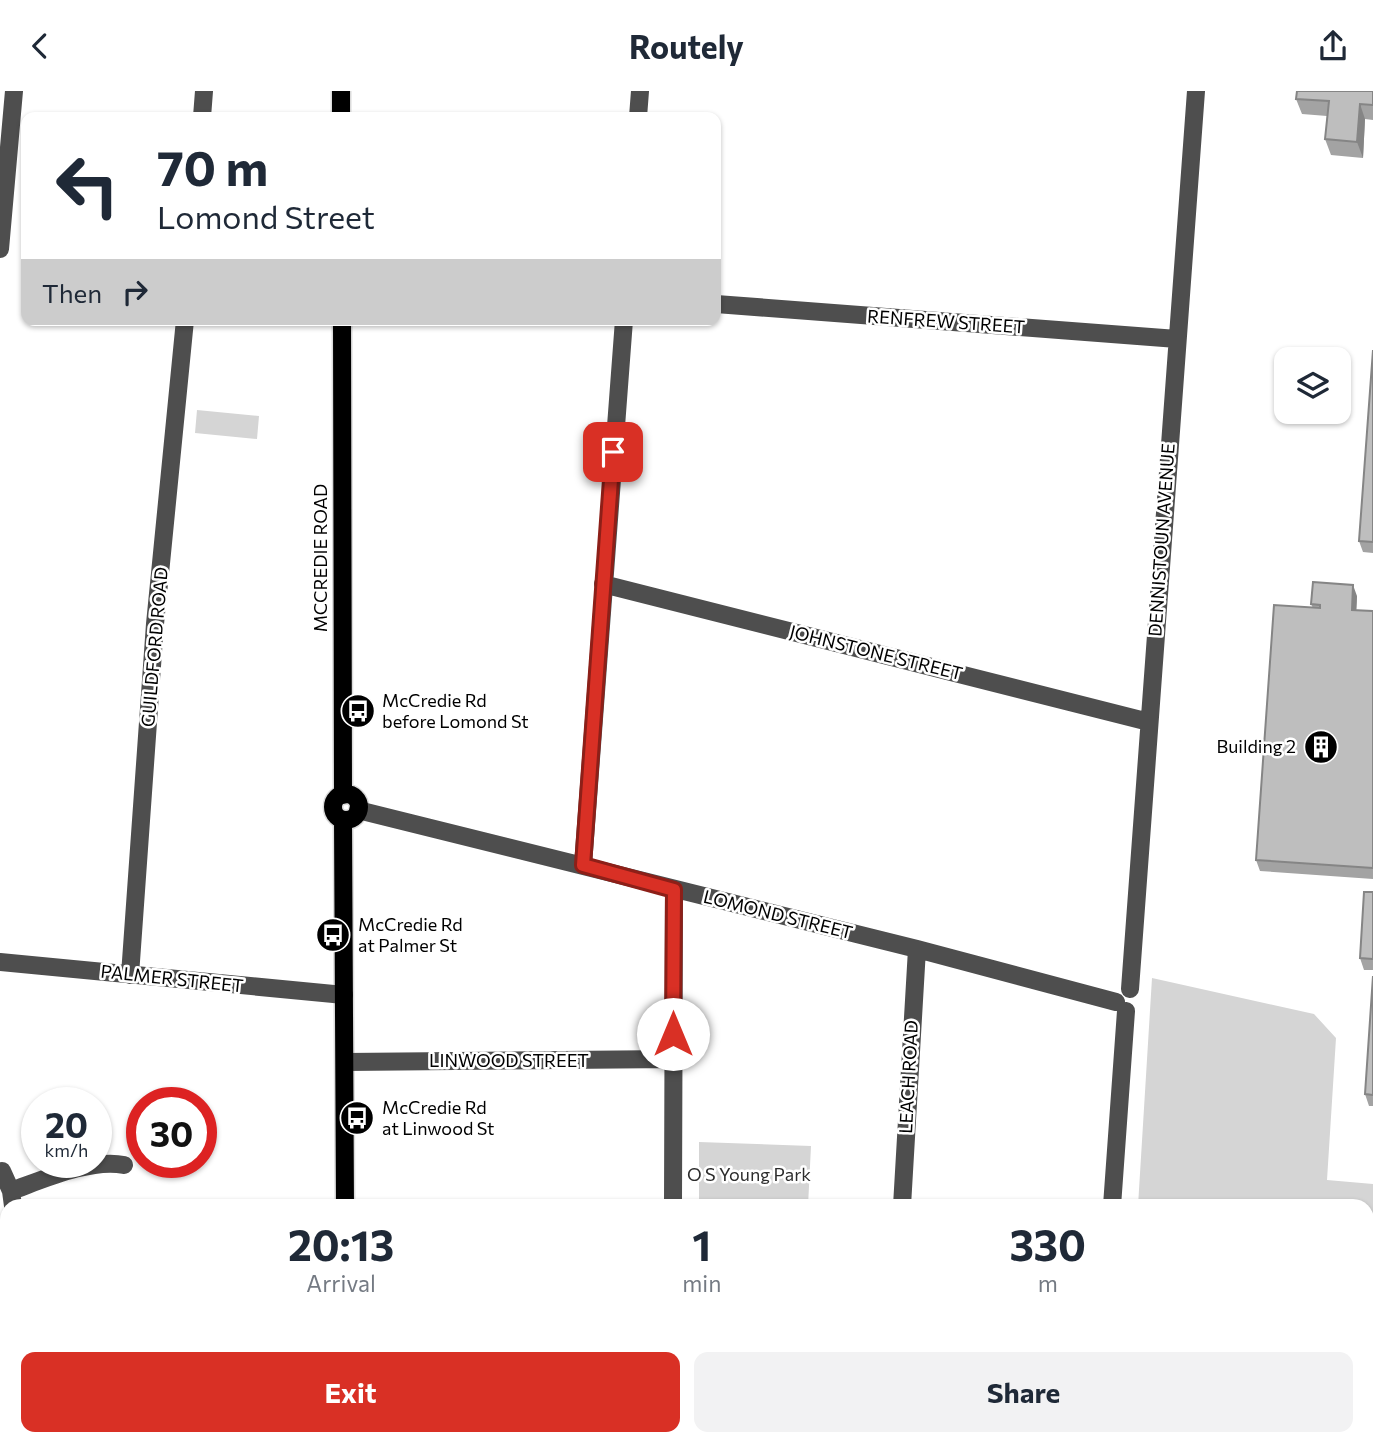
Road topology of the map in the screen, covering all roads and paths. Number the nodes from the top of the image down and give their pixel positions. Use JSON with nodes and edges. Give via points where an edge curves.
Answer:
{"nodes":[{"id":1,"x":14,"y":91,"type":"edge"},
{"id":2,"x":204,"y":91,"type":"edge"},
{"id":3,"x":341,"y":91,"type":"edge"},
{"id":4,"x":640,"y":91,"type":"edge"},
{"id":5,"x":1196,"y":91,"type":"edge"},
{"id":6,"x":202,"y":112,"type":"edge"},
{"id":7,"x":341,"y":112,"type":"edge"},
{"id":8,"x":638,"y":112,"type":"edge"},
{"id":9,"x":0,"y":249,"type":"edge"},
{"id":10,"x":721,"y":304,"type":"edge"},
{"id":11,"x":184,"y":326,"type":"edge"},
{"id":12,"x":342,"y":326,"type":"edge"},
{"id":13,"x":624,"y":326,"type":"edge"},
{"id":14,"x":1177,"y":339,"type":"junction"},
{"id":15,"x":603,"y":585,"type":"junction"},
{"id":16,"x":1149,"y":722,"type":"junction"},
{"id":17,"x":351,"y":815,"type":"junction"},
{"id":18,"x":583,"y":865,"type":"junction"},
{"id":19,"x":674,"y":890,"type":"junction"},
{"id":20,"x":917,"y":949,"type":"junction"},
{"id":21,"x":0,"y":963,"type":"edge"},
{"id":22,"x":131,"y":975,"type":"junction"},
{"id":23,"x":344,"y":995,"type":"junction"},
{"id":24,"x":1121,"y":1007,"type":"junction"},
{"id":25,"x":673,"y":1059,"type":"junction"},
{"id":26,"x":345,"y":1062,"type":"junction"},
{"id":27,"x":124,"y":1165,"type":"dead end"},
{"id":28,"x":2,"y":1171,"type":"dead end"},
{"id":29,"x":12,"y":1198,"type":"edge"},
{"id":30,"x":345,"y":1199,"type":"edge"},
{"id":31,"x":673,"y":1199,"type":"edge"},
{"id":32,"x":902,"y":1199,"type":"edge"},
{"id":33,"x":1112,"y":1199,"type":"edge"}],
"edges":[{"from":1,"to":9,"type":"street"},
{"from":2,"to":6,"type":"street"},
{"from":3,"to":7,"type":"main road"},
{"from":4,"to":8,"type":"street"},
{"from":5,"to":14,"type":"street","name":"DENNISTOUN AVENUE"},
{"from":10,"to":14,"type":"street","name":"RENFREW STREET"},
{"from":11,"to":22,"type":"street","name":"GUILDFORD ROAD","via":[[155,624]]},
{"from":12,"to":17,"type":"main road","name":"MCCREDIE ROAD","via":[[343,795],[333,806],[335,814]]},
{"from":13,"to":15,"type":"street"},
{"from":14,"to":16,"type":"street","name":"DENNISTOUN AVENUE"},
{"from":15,"to":16,"type":"street","name":"JOHNSTONE STREET"},
{"from":15,"to":18,"type":"street"},
{"from":16,"to":24,"type":"street","name":"DENNISTOUN AVENUE","via":[[1130,989],[1119,992]]},
{"from":17,"to":18,"type":"street","name":"LOMOND STREET"},
{"from":17,"to":23,"type":"main road"},
{"from":18,"to":19,"type":"street","name":"LOMOND STREET"},
{"from":19,"to":20,"type":"street","name":"LOMOND STREET"},
{"from":19,"to":25,"type":"street"},
{"from":20,"to":24,"type":"street","name":"LOMOND STREET"},
{"from":20,"to":32,"type":"street","name":"LEACH ROAD"},
{"from":21,"to":22,"type":"street","name":"PALMER STREET"},
{"from":22,"to":23,"type":"street","name":"PALMER STREET"},
{"from":23,"to":26,"type":"main road"},
{"from":24,"to":33,"type":"street"},
{"from":25,"to":26,"type":"street","name":"LINWOOD STREET"},
{"from":25,"to":31,"type":"street"},
{"from":26,"to":30,"type":"main road"},
{"from":27,"to":29,"type":"street","via":[[65,1172]]},
{"from":28,"to":29,"type":"street"}]}
